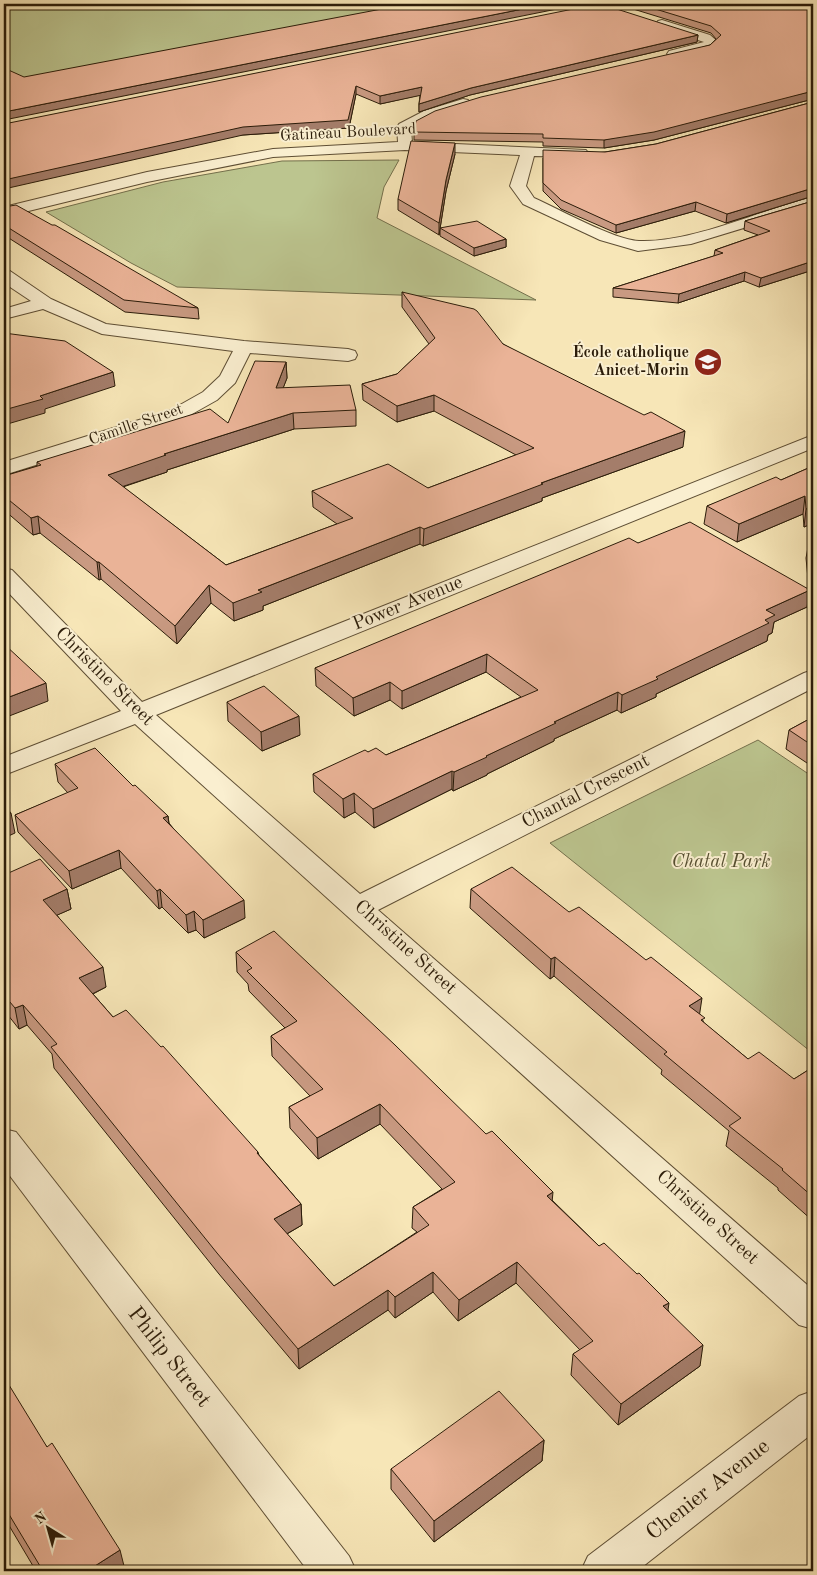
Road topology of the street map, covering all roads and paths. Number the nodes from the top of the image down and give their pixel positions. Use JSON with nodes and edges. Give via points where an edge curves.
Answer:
{"nodes":[{"id":1,"x":653,"y":22,"type":"edge"},
{"id":2,"x":658,"y":58,"type":"edge"},
{"id":3,"x":476,"y":100,"type":"edge"},
{"id":4,"x":405,"y":146,"type":"junction"},
{"id":5,"x":528,"y":152,"type":"junction"},
{"id":6,"x":595,"y":154,"type":"edge"},
{"id":7,"x":813,"y":202,"type":"edge"},
{"id":8,"x":4,"y":212,"type":"edge"},
{"id":9,"x":4,"y":275,"type":"edge"},
{"id":10,"x":45,"y":303,"type":"junction"},
{"id":11,"x":4,"y":314,"type":"edge"},
{"id":12,"x":244,"y":347,"type":"junction"},
{"id":13,"x":348,"y":354,"type":"dead end"},
{"id":14,"x":813,"y":441,"type":"edge"},
{"id":15,"x":4,"y":469,"type":"edge"},
{"id":16,"x":4,"y":575,"type":"edge"},
{"id":17,"x":813,"y":678,"type":"edge"},
{"id":18,"x":138,"y":713,"type":"junction"},
{"id":19,"x":4,"y":767,"type":"edge"},
{"id":20,"x":359,"y":907,"type":"junction"},
{"id":21,"x":4,"y":1142,"type":"edge"},
{"id":22,"x":813,"y":1313,"type":"edge"},
{"id":23,"x":813,"y":1409,"type":"edge"},
{"id":24,"x":334,"y":1571,"type":"edge"},
{"id":25,"x":603,"y":1571,"type":"edge"}],
"edges":[{"from":1,"to":2,"type":"street","via":[[712,42],[705,47]]},
{"from":3,"to":4,"type":"street","via":[[429,114],[404,126]]},
{"from":4,"to":5,"type":"street","name":"Gatineau Boulevard"},
{"from":4,"to":8,"type":"street","name":"Gatineau Boulevard","via":[[273,154],[147,177]]},
{"from":5,"to":6,"type":"street","name":"Gatineau Boulevard"},
{"from":5,"to":7,"type":"street","via":[[518,186],[528,201],[606,237],[638,246],[685,241]]},
{"from":9,"to":10,"type":"street"},
{"from":10,"to":11,"type":"street"},
{"from":10,"to":12,"type":"street","via":[[102,329]]},
{"from":12,"to":13,"type":"street"},
{"from":12,"to":15,"type":"street","name":"Camille Street","via":[[228,379],[210,396],[178,414]]},
{"from":14,"to":18,"type":"street","name":"Power Avenue"},
{"from":16,"to":18,"type":"street","name":"Christine Street"},
{"from":17,"to":20,"type":"street","name":"Chantal Crescent"},
{"from":18,"to":19,"type":"street","name":"Power Avenue"},
{"from":18,"to":20,"type":"street","name":"Christine Street"},
{"from":20,"to":22,"type":"street","name":"Christine Street"},
{"from":21,"to":24,"type":"street","name":"Philip Street"},
{"from":23,"to":25,"type":"street","name":"Chenier Avenue"}]}
